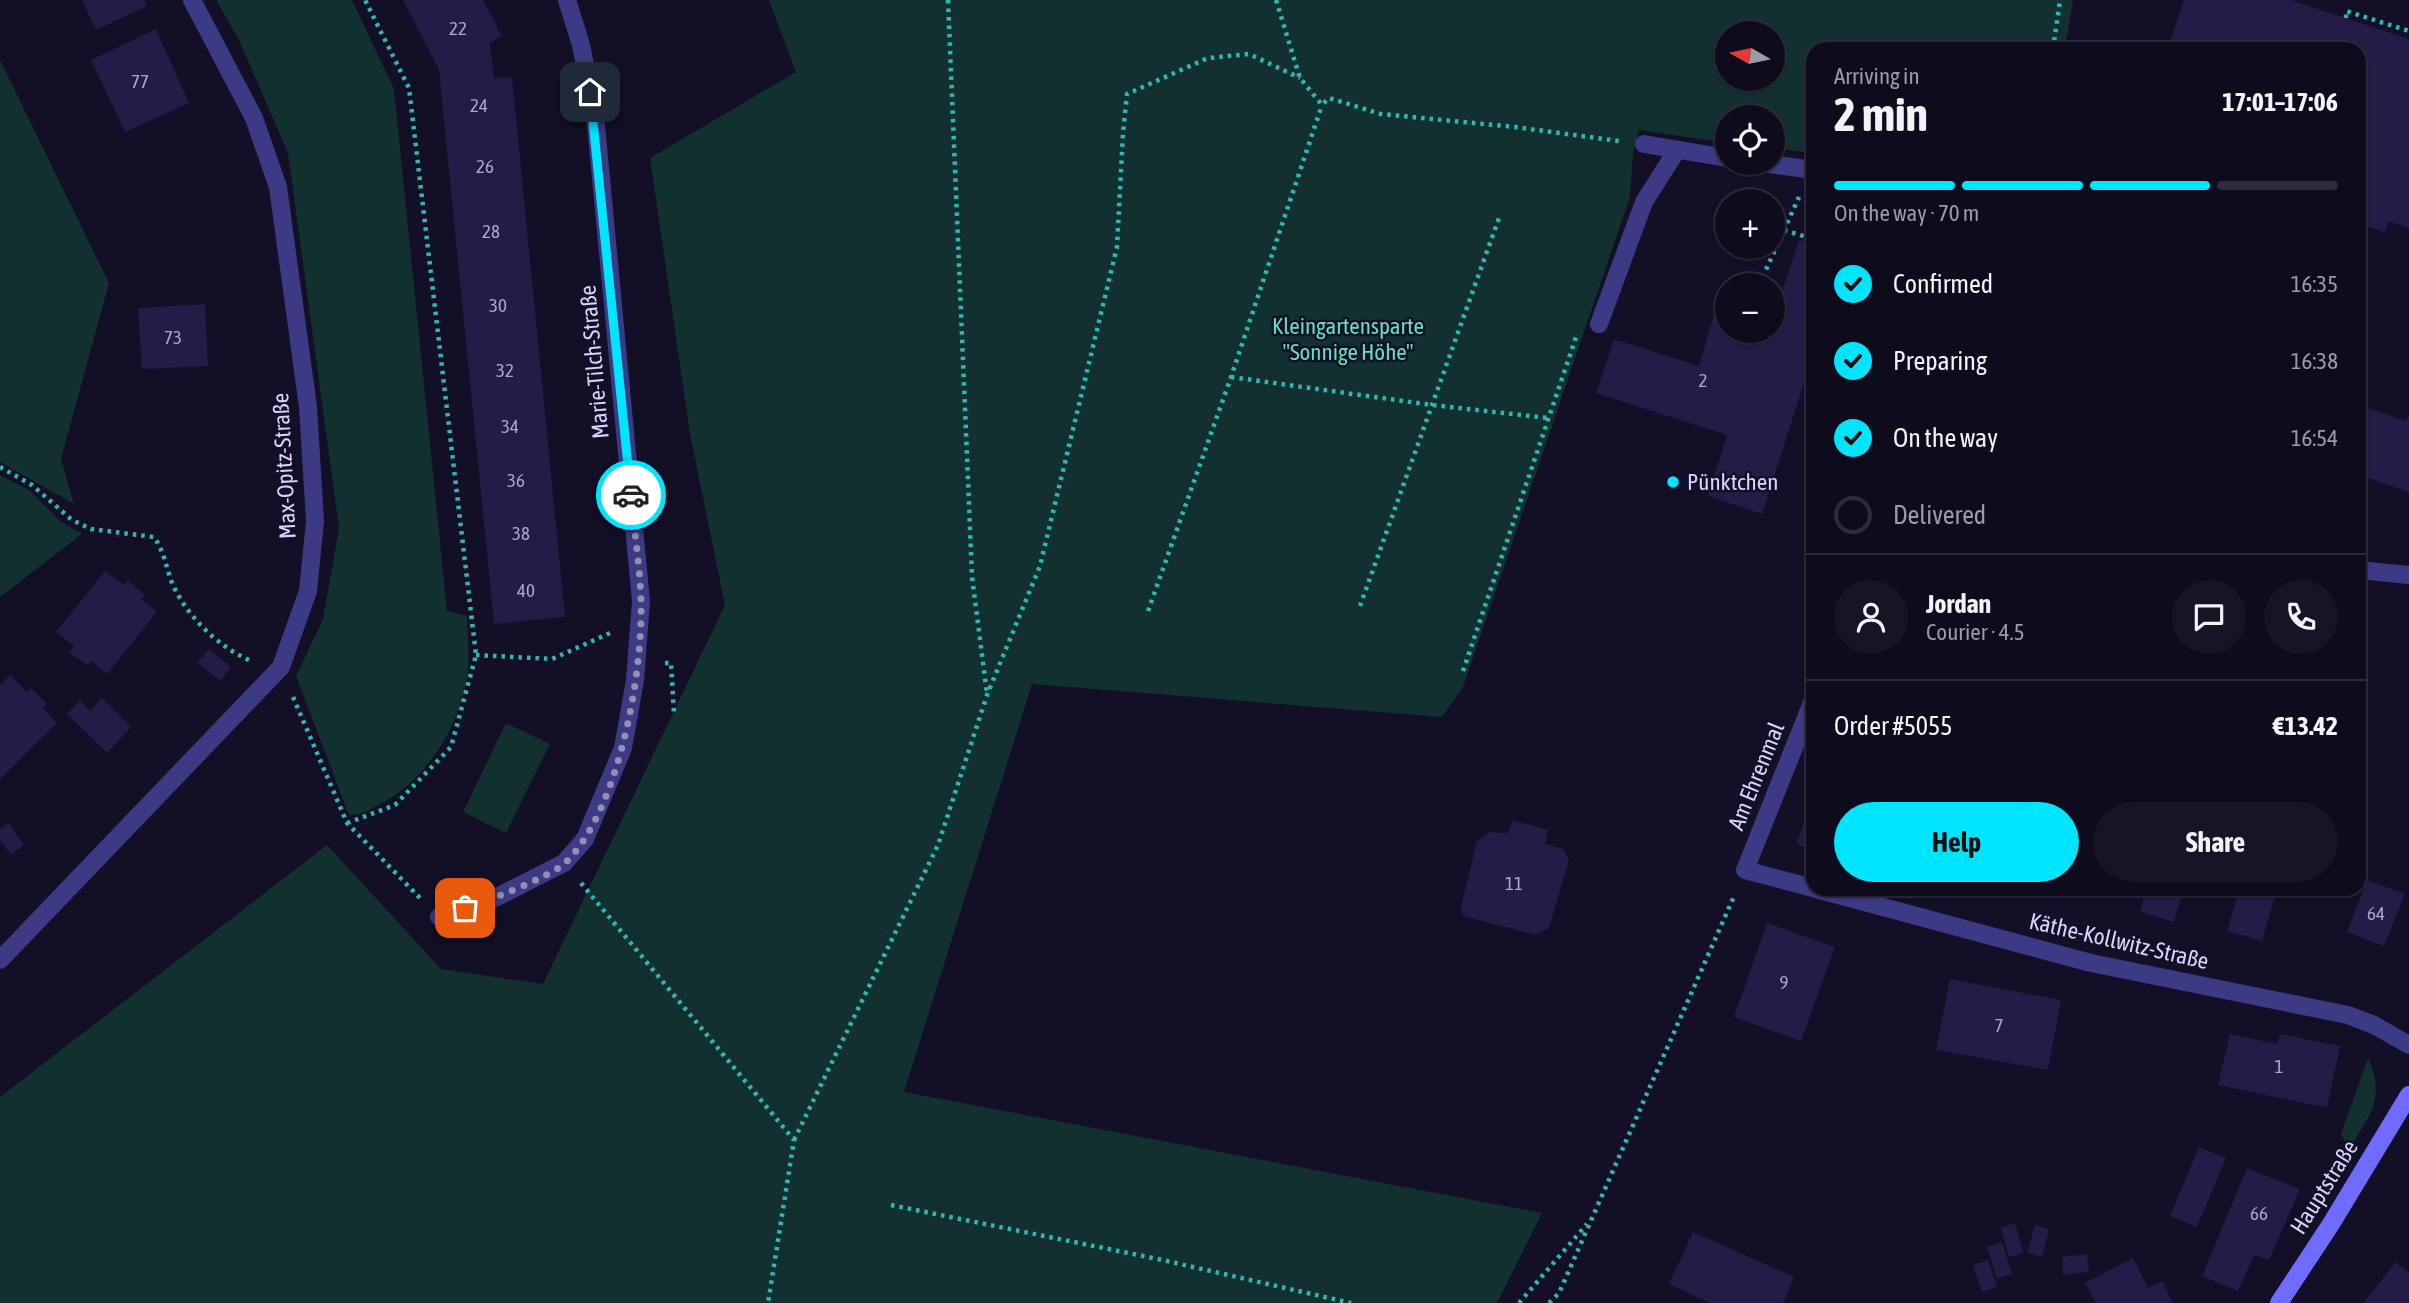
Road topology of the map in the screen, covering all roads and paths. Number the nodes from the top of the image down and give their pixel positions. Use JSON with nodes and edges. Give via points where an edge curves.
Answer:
{"nodes":[{"id":1,"x":192,"y":0,"type":"edge"},
{"id":2,"x":365,"y":0,"type":"edge"},
{"id":3,"x":567,"y":0,"type":"edge"},
{"id":4,"x":948,"y":0,"type":"edge"},
{"id":5,"x":1276,"y":0,"type":"edge"},
{"id":6,"x":2060,"y":0,"type":"edge"},
{"id":7,"x":2346,"y":18,"type":"dead end"},
{"id":8,"x":2409,"y":31,"type":"edge"},
{"id":9,"x":2054,"y":42,"type":"edge"},
{"id":10,"x":1300,"y":78,"type":"junction"},
{"id":11,"x":1322,"y":105,"type":"junction"},
{"id":12,"x":1644,"y":144,"type":"joint"},
{"id":13,"x":1677,"y":150,"type":"junction"},
{"id":14,"x":1715,"y":156,"type":"edge"},
{"id":15,"x":1785,"y":166,"type":"edge"},
{"id":16,"x":1806,"y":169,"type":"edge"},
{"id":17,"x":1806,"y":183,"type":"edge"},
{"id":18,"x":1500,"y":218,"type":"dead end"},
{"id":19,"x":1785,"y":228,"type":"edge"},
{"id":20,"x":1785,"y":230,"type":"edge"},
{"id":21,"x":1806,"y":237,"type":"edge"},
{"id":22,"x":1599,"y":324,"type":"dead end"},
{"id":23,"x":1579,"y":328,"type":"dead end"},
{"id":24,"x":1231,"y":377,"type":"junction"},
{"id":25,"x":1432,"y":405,"type":"junction"},
{"id":26,"x":1548,"y":418,"type":"junction"},
{"id":27,"x":0,"y":467,"type":"edge"},
{"id":28,"x":2366,"y":571,"type":"edge"},
{"id":29,"x":2409,"y":575,"type":"edge"},
{"id":30,"x":1360,"y":606,"type":"dead end"},
{"id":31,"x":1148,"y":611,"type":"dead end"},
{"id":32,"x":640,"y":620,"type":"junction"},
{"id":33,"x":476,"y":655,"type":"junction"},
{"id":34,"x":281,"y":667,"type":"junction"},
{"id":35,"x":1463,"y":671,"type":"dead end"},
{"id":36,"x":987,"y":695,"type":"junction"},
{"id":37,"x":1806,"y":718,"type":"edge"},
{"id":38,"x":307,"y":731,"type":"dead end"},
{"id":39,"x":347,"y":823,"type":"junction"},
{"id":40,"x":564,"y":863,"type":"junction"},
{"id":41,"x":1745,"y":870,"type":"junction"},
{"id":42,"x":1806,"y":887,"type":"edge"},
{"id":43,"x":1840,"y":896,"type":"edge"},
{"id":44,"x":439,"y":917,"type":"joint"},
{"id":45,"x":0,"y":960,"type":"edge"},
{"id":46,"x":2409,"y":1045,"type":"edge"},
{"id":47,"x":2409,"y":1095,"type":"edge"},
{"id":48,"x":794,"y":1140,"type":"junction"},
{"id":49,"x":891,"y":1205,"type":"dead end"},
{"id":50,"x":1592,"y":1217,"type":"junction"},
{"id":51,"x":768,"y":1303,"type":"edge"},
{"id":52,"x":1350,"y":1303,"type":"edge"},
{"id":53,"x":1519,"y":1303,"type":"edge"},
{"id":54,"x":1549,"y":1303,"type":"edge"},
{"id":55,"x":2278,"y":1303,"type":"edge"}],
"edges":[{"from":1,"to":34,"type":"street","name":"Max-Opitz-Straße","via":[[254,118],[278,187],[308,407],[316,521],[308,591]]},
{"from":2,"to":33,"type":"path","via":[[409,88]]},
{"from":3,"to":32,"type":"street","name":"Marie-Tilch-Straße","via":[[595,115]]},
{"from":4,"to":36,"type":"path","via":[[972,577]]},
{"from":5,"to":10,"type":"path"},
{"from":6,"to":9,"type":"path"},
{"from":7,"to":8,"type":"path","via":[[2346,11]]},
{"from":10,"to":11,"type":"path"},
{"from":10,"to":36,"type":"path","via":[[1249,54],[1208,58],[1127,94],[1117,247],[1040,566]]},
{"from":11,"to":12,"type":"path","via":[[1329,98],[1381,114]]},
{"from":11,"to":24,"type":"path"},
{"from":12,"to":13,"type":"street"},
{"from":13,"to":14,"type":"street"},
{"from":13,"to":22,"type":"street","via":[[1644,202]]},
{"from":15,"to":16,"type":"street"},
{"from":17,"to":19,"type":"path"},
{"from":18,"to":25,"type":"path"},
{"from":20,"to":21,"type":"path"},
{"from":23,"to":26,"type":"path"},
{"from":24,"to":25,"type":"path"},
{"from":24,"to":31,"type":"path"},
{"from":25,"to":26,"type":"path"},
{"from":25,"to":30,"type":"path"},
{"from":26,"to":35,"type":"path"},
{"from":27,"to":34,"type":"path","via":[[91,529],[154,537],[174,586],[213,638],[246,659]]},
{"from":28,"to":29,"type":"street"},
{"from":32,"to":33,"type":"path","via":[[552,659]]},
{"from":32,"to":40,"type":"street","name":"Marie-Tilch-Straße","via":[[624,748],[584,839]]},
{"from":33,"to":39,"type":"path","via":[[451,747],[395,805]]},
{"from":34,"to":45,"type":"street","name":"Max-Opitz-Straße"},
{"from":36,"to":48,"type":"path","via":[[938,845]]},
{"from":37,"to":41,"type":"street","name":"Am Ehrenmal"},
{"from":38,"to":39,"type":"path"},
{"from":39,"to":44,"type":"path"},
{"from":40,"to":44,"type":"street","name":"Marie-Tilch-Straße","via":[[491,900]]},
{"from":40,"to":48,"type":"path"},
{"from":41,"to":42,"type":"street","name":"Käthe-Kollwitz-Straße"},
{"from":41,"to":50,"type":"path"},
{"from":43,"to":46,"type":"street","name":"Käthe-Kollwitz-Straße","via":[[2091,963],[2348,1015]]},
{"from":47,"to":55,"type":"main road","name":"Hauptstraße"},
{"from":48,"to":51,"type":"path"},
{"from":49,"to":52,"type":"path"},
{"from":50,"to":53,"type":"path"},
{"from":50,"to":54,"type":"path","via":[[1559,1293]]}]}
